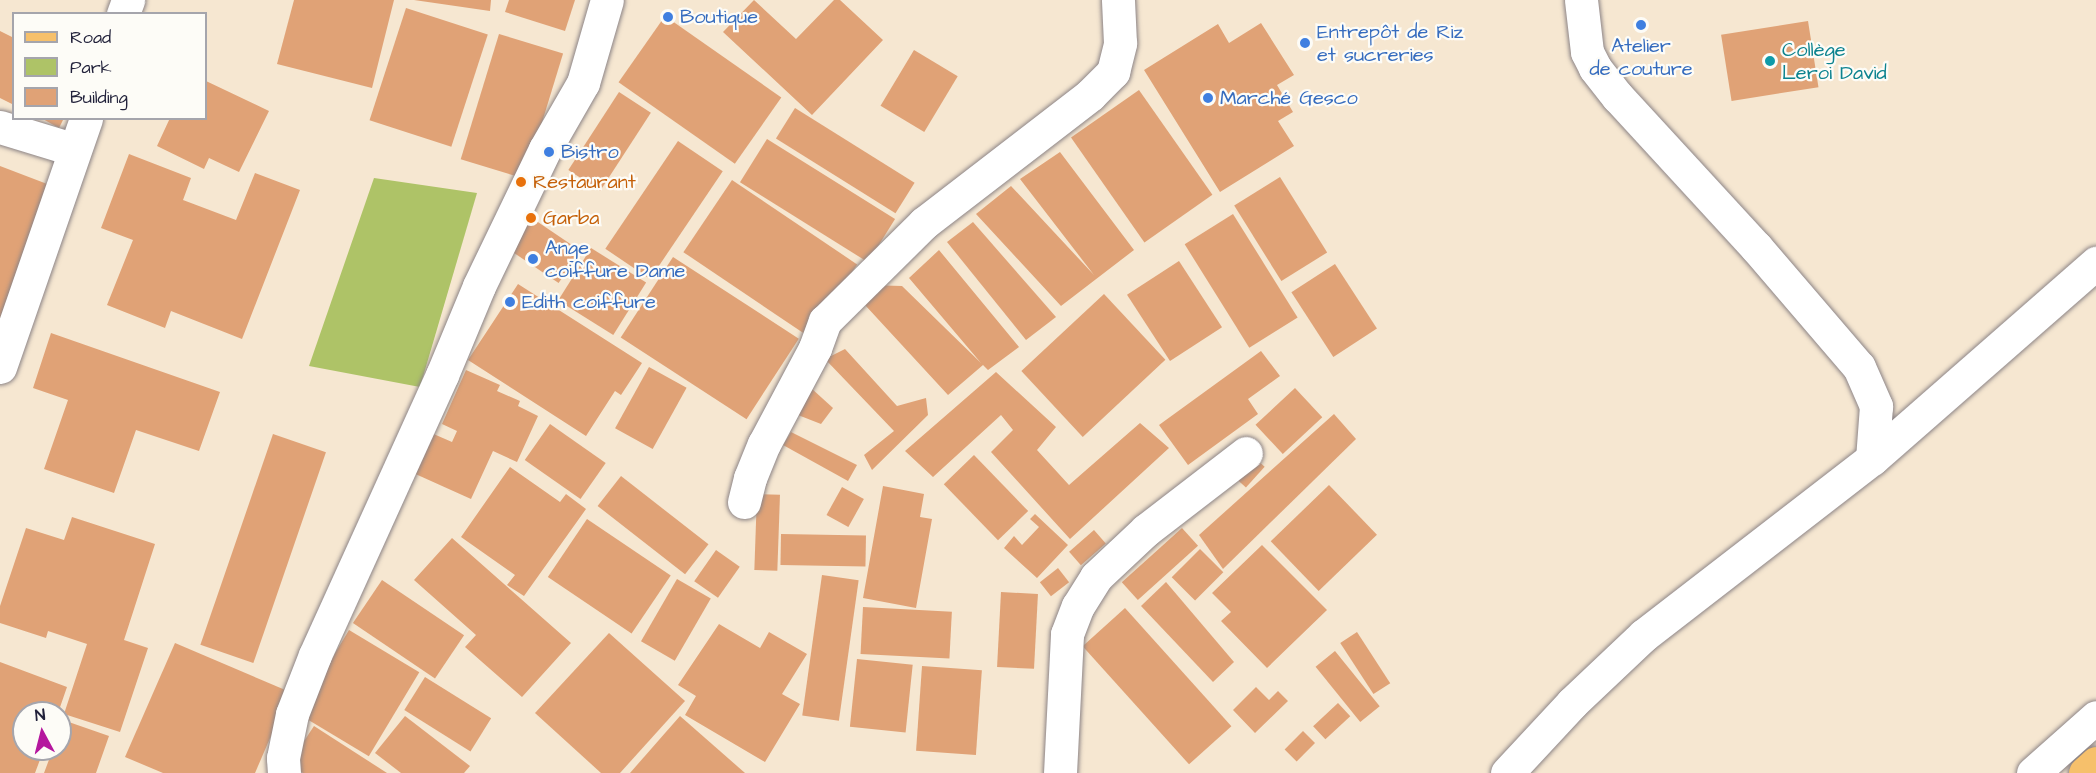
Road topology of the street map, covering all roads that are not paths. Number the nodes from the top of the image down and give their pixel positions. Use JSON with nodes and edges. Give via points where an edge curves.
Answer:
{"nodes":[{"id":1,"x":607,"y":0,"type":"edge"},
{"id":2,"x":1118,"y":0,"type":"edge"},
{"id":3,"x":1581,"y":0,"type":"edge"},
{"id":4,"x":85,"y":120,"type":"edge"},
{"id":5,"x":0,"y":127,"type":"edge"},
{"id":6,"x":75,"y":150,"type":"junction"},
{"id":7,"x":2096,"y":263,"type":"edge"},
{"id":8,"x":0,"y":367,"type":"edge"},
{"id":9,"x":1246,"y":453,"type":"dead end"},
{"id":10,"x":1872,"y":459,"type":"junction"},
{"id":11,"x":744,"y":502,"type":"dead end"},
{"id":12,"x":2096,"y":717,"type":"edge"},
{"id":13,"x":2096,"y":763,"type":"edge"},
{"id":14,"x":284,"y":773,"type":"edge"},
{"id":15,"x":1060,"y":773,"type":"edge"},
{"id":16,"x":1507,"y":773,"type":"edge"},
{"id":17,"x":2033,"y":773,"type":"edge"},
{"id":18,"x":2085,"y":773,"type":"edge"}],
"edges":[{"from":1,"to":14,"type":"street","via":[[583,83],[545,149],[479,286],[315,655],[292,714],[283,758]]},
{"from":2,"to":11,"type":"street","via":[[1120,43],[1113,72],[924,223],[825,321],[815,348],[764,444]]},
{"from":3,"to":10,"type":"street","via":[[1587,52],[1595,68],[1859,367],[1876,406]]},
{"from":4,"to":6,"type":"street"},
{"from":5,"to":6,"type":"street"},
{"from":6,"to":8,"type":"street"},
{"from":7,"to":10,"type":"street"},
{"from":9,"to":15,"type":"street","via":[[1146,530],[1096,577],[1078,606],[1067,634]]},
{"from":10,"to":16,"type":"street","via":[[1644,635],[1572,703]]},
{"from":12,"to":17,"type":"street"},
{"from":13,"to":18,"type":"main road"}]}
